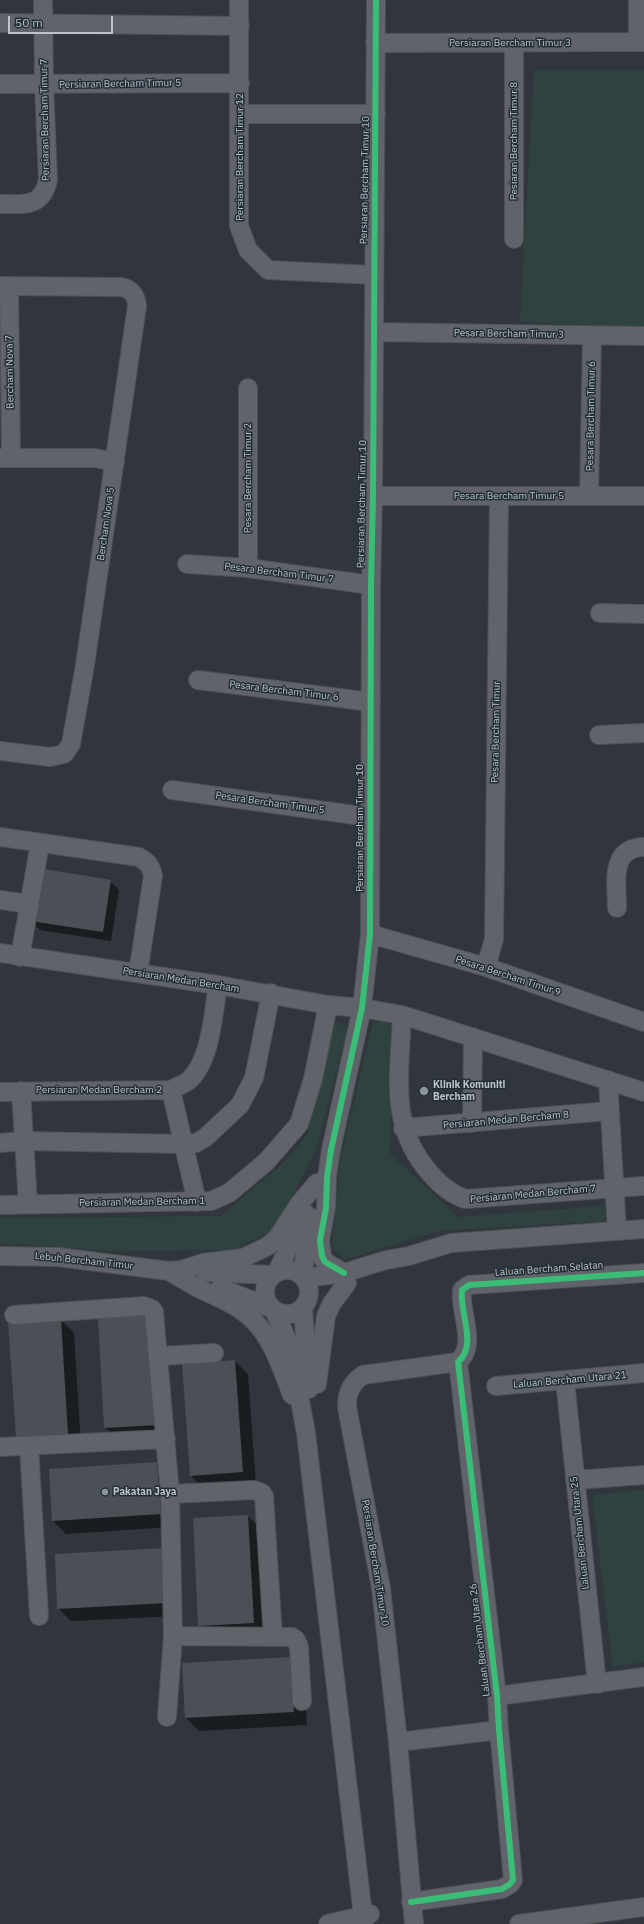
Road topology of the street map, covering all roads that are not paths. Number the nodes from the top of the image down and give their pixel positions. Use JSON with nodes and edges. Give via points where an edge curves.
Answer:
{"nodes":[{"id":1,"x":43,"y":0,"type":"edge"},
{"id":2,"x":239,"y":0,"type":"edge"},
{"id":3,"x":376,"y":0,"type":"edge"},
{"id":4,"x":638,"y":0,"type":"edge"},
{"id":5,"x":0,"y":23,"type":"edge"},
{"id":6,"x":43,"y":24,"type":"junction"},
{"id":7,"x":240,"y":26,"type":"junction"},
{"id":8,"x":641,"y":42,"type":"edge"},
{"id":9,"x":375,"y":43,"type":"junction"},
{"id":10,"x":514,"y":43,"type":"junction"},
{"id":11,"x":240,"y":83,"type":"junction"},
{"id":12,"x":0,"y":84,"type":"edge"},
{"id":13,"x":44,"y":85,"type":"junction"},
{"id":14,"x":240,"y":114,"type":"junction"},
{"id":15,"x":376,"y":114,"type":"junction"},
{"id":16,"x":0,"y":204,"type":"edge"},
{"id":17,"x":514,"y":239,"type":"dead end"},
{"id":18,"x":374,"y":275,"type":"junction"},
{"id":19,"x":4,"y":286,"type":"edge"},
{"id":20,"x":374,"y":332,"type":"junction"},
{"id":21,"x":592,"y":335,"type":"junction"},
{"id":22,"x":644,"y":336,"type":"edge"},
{"id":23,"x":248,"y":388,"type":"dead end"},
{"id":24,"x":6,"y":458,"type":"edge"},
{"id":25,"x":115,"y":462,"type":"junction"},
{"id":26,"x":373,"y":496,"type":"junction"},
{"id":27,"x":499,"y":496,"type":"junction"},
{"id":28,"x":589,"y":496,"type":"junction"},
{"id":29,"x":644,"y":496,"type":"edge"},
{"id":30,"x":187,"y":564,"type":"dead end"},
{"id":31,"x":248,"y":568,"type":"junction"},
{"id":32,"x":370,"y":585,"type":"junction"},
{"id":33,"x":600,"y":613,"type":"dead end"},
{"id":34,"x":644,"y":614,"type":"edge"},
{"id":35,"x":198,"y":680,"type":"dead end"},
{"id":36,"x":371,"y":702,"type":"junction"},
{"id":37,"x":644,"y":734,"type":"edge"},
{"id":38,"x":599,"y":735,"type":"dead end"},
{"id":39,"x":0,"y":751,"type":"edge"},
{"id":40,"x":172,"y":790,"type":"dead end"},
{"id":41,"x":369,"y":817,"type":"junction"},
{"id":42,"x":0,"y":837,"type":"edge"},
{"id":43,"x":40,"y":843,"type":"junction"},
{"id":44,"x":644,"y":847,"type":"edge"},
{"id":45,"x":0,"y":900,"type":"edge"},
{"id":46,"x":29,"y":904,"type":"junction"},
{"id":47,"x":616,"y":908,"type":"dead end"},
{"id":48,"x":370,"y":934,"type":"junction"},
{"id":49,"x":0,"y":953,"type":"edge"},
{"id":50,"x":20,"y":957,"type":"junction"},
{"id":51,"x":486,"y":967,"type":"junction"},
{"id":52,"x":138,"y":973,"type":"junction"},
{"id":53,"x":218,"y":985,"type":"junction"},
{"id":54,"x":271,"y":993,"type":"junction"},
{"id":55,"x":328,"y":1005,"type":"junction"},
{"id":56,"x":362,"y":1008,"type":"junction"},
{"id":57,"x":402,"y":1014,"type":"junction"},
{"id":58,"x":644,"y":1022,"type":"edge"},
{"id":59,"x":473,"y":1037,"type":"junction"},
{"id":60,"x":608,"y":1080,"type":"junction"},
{"id":61,"x":171,"y":1090,"type":"junction"},
{"id":62,"x":21,"y":1091,"type":"junction"},
{"id":63,"x":0,"y":1092,"type":"edge"},
{"id":64,"x":644,"y":1092,"type":"edge"},
{"id":65,"x":610,"y":1111,"type":"junction"},
{"id":66,"x":472,"y":1123,"type":"junction"},
{"id":67,"x":404,"y":1128,"type":"junction"},
{"id":68,"x":24,"y":1142,"type":"junction"},
{"id":69,"x":0,"y":1143,"type":"edge"},
{"id":70,"x":183,"y":1144,"type":"junction"},
{"id":71,"x":322,"y":1180,"type":"junction"},
{"id":72,"x":644,"y":1186,"type":"edge"},
{"id":73,"x":614,"y":1187,"type":"junction"},
{"id":74,"x":197,"y":1202,"type":"junction"},
{"id":75,"x":28,"y":1204,"type":"junction"},
{"id":76,"x":0,"y":1205,"type":"edge"},
{"id":77,"x":644,"y":1229,"type":"edge"},
{"id":78,"x":617,"y":1231,"type":"junction"},
{"id":79,"x":0,"y":1256,"type":"edge"},
{"id":80,"x":644,"y":1272,"type":"edge"},
{"id":81,"x":176,"y":1273,"type":"junction"},
{"id":82,"x":275,"y":1273,"type":"junction"},
{"id":83,"x":303,"y":1277,"type":"junction"},
{"id":84,"x":345,"y":1278,"type":"junction"},
{"id":85,"x":305,"y":1305,"type":"junction"},
{"id":86,"x":273,"y":1310,"type":"junction"},
{"id":87,"x":14,"y":1315,"type":"dead end"},
{"id":88,"x":214,"y":1353,"type":"dead end"},
{"id":89,"x":159,"y":1356,"type":"junction"},
{"id":90,"x":458,"y":1362,"type":"junction"},
{"id":91,"x":644,"y":1373,"type":"edge"},
{"id":92,"x":565,"y":1381,"type":"junction"},
{"id":93,"x":496,"y":1386,"type":"dead end"},
{"id":94,"x":310,"y":1412,"type":"junction"},
{"id":95,"x":306,"y":1433,"type":"junction"},
{"id":96,"x":166,"y":1439,"type":"junction"},
{"id":97,"x":29,"y":1446,"type":"junction"},
{"id":98,"x":0,"y":1447,"type":"edge"},
{"id":99,"x":644,"y":1475,"type":"edge"},
{"id":100,"x":575,"y":1480,"type":"junction"},
{"id":101,"x":170,"y":1494,"type":"junction"},
{"id":102,"x":39,"y":1616,"type":"dead end"},
{"id":103,"x":172,"y":1636,"type":"junction"},
{"id":104,"x":272,"y":1637,"type":"junction"},
{"id":105,"x":644,"y":1677,"type":"edge"},
{"id":106,"x":597,"y":1684,"type":"junction"},
{"id":107,"x":497,"y":1696,"type":"junction"},
{"id":108,"x":302,"y":1701,"type":"dead end"},
{"id":109,"x":167,"y":1717,"type":"dead end"},
{"id":110,"x":499,"y":1730,"type":"junction"},
{"id":111,"x":398,"y":1742,"type":"junction"},
{"id":112,"x":411,"y":1902,"type":"junction"},
{"id":113,"x":644,"y":1907,"type":"edge"},
{"id":114,"x":367,"y":1920,"type":"edge"},
{"id":115,"x":328,"y":1924,"type":"edge"},
{"id":116,"x":414,"y":1924,"type":"edge"},
{"id":117,"x":519,"y":1924,"type":"edge"}],
"edges":[{"from":1,"to":6,"type":"street","name":"Persiaran Bercham Timur 7"},
{"from":2,"to":7,"type":"street","name":"Persiaran Bercham Timur 12"},
{"from":3,"to":9,"type":"street","name":"Persiaran Bercham Timur 10"},
{"from":4,"to":8,"type":"street"},
{"from":5,"to":6,"type":"street"},
{"from":6,"to":7,"type":"street"},
{"from":6,"to":13,"type":"street","name":"Persiaran Bercham Timur 7"},
{"from":7,"to":11,"type":"street","name":"Persiaran Bercham Timur 12"},
{"from":8,"to":10,"type":"street","name":"Persiaran Bercham Timur 3"},
{"from":9,"to":10,"type":"street","name":"Persiaran Bercham Timur 3"},
{"from":9,"to":15,"type":"street","name":"Persiaran Bercham Timur 10"},
{"from":10,"to":17,"type":"street","name":"Pesiaran Bercham Timur 8"},
{"from":11,"to":13,"type":"street","name":"Persiaran Bercham Timur 5"},
{"from":11,"to":14,"type":"street","name":"Persiaran Bercham Timur 12"},
{"from":12,"to":13,"type":"street","name":"Persiaran Bercham Timur 5"},
{"from":13,"to":16,"type":"street","name":"Persiaran Bercham Timur 7","via":[[48,180],[45,191],[34,202]]},
{"from":14,"to":15,"type":"street"},
{"from":14,"to":18,"type":"street","name":"Persiaran Bercham Timur 12","via":[[239,226],[248,250],[268,270]]},
{"from":15,"to":18,"type":"street","name":"Persiaran Bercham Timur 10"},
{"from":18,"to":20,"type":"street","name":"Persiaran Bercham Timur 10"},
{"from":19,"to":24,"type":"street","name":"Bercham Nova 7"},
{"from":19,"to":25,"type":"street","name":"Bercham Nova 5","via":[[121,287],[132,292],[136,298],[137,306]]},
{"from":20,"to":21,"type":"street","name":"Pesara Bercham Timur 3"},
{"from":20,"to":26,"type":"street","name":"Persiaran Bercham Timur 10"},
{"from":21,"to":22,"type":"street","name":"Pesara Bercham Timur 3"},
{"from":21,"to":28,"type":"street","name":"Pesara Bercham Timur 6"},
{"from":23,"to":31,"type":"street","name":"Pesara Bercham Timur 2"},
{"from":24,"to":25,"type":"street","via":[[96,458]]},
{"from":25,"to":39,"type":"street","name":"Bercham Nova 5","via":[[86,665],[71,744],[64,754],[50,757]]},
{"from":26,"to":27,"type":"street","name":"Pesara Bercham Timur 5"},
{"from":26,"to":32,"type":"street","name":"Persiaran Bercham Timur 10"},
{"from":27,"to":28,"type":"street","name":"Pesara Bercham Timur 5"},
{"from":27,"to":51,"type":"street","name":"Pesara Bercham Timur","via":[[494,939]]},
{"from":28,"to":29,"type":"street","name":"Pesara Bercham Timur 5"},
{"from":30,"to":31,"type":"street","name":"Pesara Bercham Timur 7"},
{"from":31,"to":32,"type":"street","name":"Pesara Bercham Timur 7"},
{"from":32,"to":36,"type":"street","name":"Persiaran Bercham Timur 10"},
{"from":33,"to":34,"type":"street"},
{"from":35,"to":36,"type":"street","name":"Pesara Bercham Timur 6"},
{"from":36,"to":41,"type":"street","name":"Persiaran Bercham Timur 10"},
{"from":37,"to":38,"type":"street"},
{"from":40,"to":41,"type":"street","name":"Pesara Bercham Timur 5"},
{"from":41,"to":48,"type":"street","name":"Persiaran Bercham Timur 10"},
{"from":42,"to":43,"type":"street"},
{"from":43,"to":46,"type":"street"},
{"from":43,"to":52,"type":"street","via":[[139,857],[147,861],[153,876]]},
{"from":44,"to":47,"type":"street","via":[[628,850],[619,860]]},
{"from":45,"to":46,"type":"street"},
{"from":46,"to":50,"type":"street"},
{"from":48,"to":51,"type":"street","name":"Pesara Bercham Timur 9"},
{"from":48,"to":56,"type":"street","name":"Persiaran Bercham Timur 10"},
{"from":49,"to":50,"type":"street","name":"Persiaran Medan Bercham"},
{"from":50,"to":52,"type":"street","name":"Persiaran Medan Bercham"},
{"from":51,"to":58,"type":"street","name":"Pesara Bercham Timur 9"},
{"from":52,"to":53,"type":"street","name":"Persiaran Medan Bercham"},
{"from":53,"to":54,"type":"street","name":"Persiaran Medan Bercham"},
{"from":53,"to":61,"type":"street","name":"Persiaran Medan Bercham 2","via":[[204,1058],[187,1082]]},
{"from":54,"to":55,"type":"street","name":"Persiaran Medan Bercham"},
{"from":54,"to":70,"type":"street","via":[[254,1078],[240,1105],[206,1137],[196,1143]]},
{"from":55,"to":56,"type":"street","name":"Persiaran Medan Bercham"},
{"from":55,"to":74,"type":"street","name":"Persiaran Medan Bercham 1","via":[[313,1079],[299,1124],[266,1162],[240,1184],[211,1202]]},
{"from":56,"to":57,"type":"street","name":"Persiaran Medan Bercham"},
{"from":56,"to":71,"type":"street","name":"Persiaran Bercham Timur 10"},
{"from":57,"to":59,"type":"street","name":"Persiaran Medan Bercham"},
{"from":57,"to":67,"type":"street","name":"Persiaran Medan Bercham 7","via":[[399,1104]]},
{"from":59,"to":60,"type":"street","name":"Persiaran Medan Bercham"},
{"from":59,"to":66,"type":"street"},
{"from":60,"to":64,"type":"street","name":"Persiaran Medan Bercham"},
{"from":60,"to":65,"type":"street"},
{"from":61,"to":62,"type":"street","name":"Persiaran Medan Bercham 2"},
{"from":61,"to":70,"type":"street"},
{"from":62,"to":63,"type":"street","name":"Persiaran Medan Bercham 2"},
{"from":62,"to":68,"type":"street"},
{"from":65,"to":66,"type":"street","name":"Persiaran Medan Bercham 8"},
{"from":65,"to":73,"type":"street"},
{"from":66,"to":67,"type":"street","name":"Persiaran Medan Bercham 8"},
{"from":67,"to":73,"type":"street","name":"Persiaran Medan Bercham 7","via":[[415,1154],[438,1182],[451,1193],[465,1199]]},
{"from":68,"to":69,"type":"street"},
{"from":68,"to":70,"type":"street"},
{"from":68,"to":75,"type":"street"},
{"from":70,"to":74,"type":"street"},
{"from":71,"to":81,"type":"street","via":[[300,1203],[278,1237],[268,1246],[243,1258],[203,1263]]},
{"from":71,"to":82,"type":"street"},
{"from":71,"to":83,"type":"street"},
{"from":71,"to":84,"type":"street","via":[[326,1208],[321,1227],[321,1249],[325,1262]]},
{"from":72,"to":73,"type":"street","name":"Persiaran Medan Bercham 7"},
{"from":73,"to":78,"type":"street"},
{"from":74,"to":75,"type":"street","name":"Persiaran Medan Bercham 1"},
{"from":75,"to":76,"type":"street","name":"Persiaran Medan Bercham 1"},
{"from":77,"to":78,"type":"street"},
{"from":78,"to":84,"type":"street","via":[[451,1243],[409,1256],[388,1267]]},
{"from":79,"to":81,"type":"street","name":"Lebuh Bercham Timur","via":[[58,1257]]},
{"from":80,"to":90,"type":"street","name":"Laluan Bercham Selatan","via":[[465,1286],[461,1294],[466,1346],[463,1357]]},
{"from":81,"to":82,"type":"street"},
{"from":81,"to":86,"type":"street","via":[[229,1290]]},
{"from":81,"to":95,"type":"street","via":[[241,1310],[261,1328],[275,1353]]},
{"from":82,"to":83,"type":"street","via":[[290,1270]]},
{"from":82,"to":86,"type":"street","via":[[265,1287],[266,1302]]},
{"from":83,"to":84,"type":"street"},
{"from":83,"to":85,"type":"street","via":[[309,1290]]},
{"from":84,"to":85,"type":"street"},
{"from":84,"to":94,"type":"street","via":[[326,1316]]},
{"from":85,"to":86,"type":"street","via":[[290,1315]]},
{"from":85,"to":94,"type":"street"},
{"from":86,"to":95,"type":"street","via":[[290,1347]]},
{"from":87,"to":89,"type":"street","via":[[148,1306],[156,1316]]},
{"from":88,"to":89,"type":"street"},
{"from":89,"to":96,"type":"street"},
{"from":90,"to":107,"type":"street","name":"Laluan Bercham Utara 26"},
{"from":90,"to":111,"type":"street","name":"Persiaran Bercham Timur 10","via":[[363,1375],[349,1389],[347,1397],[381,1588]]},
{"from":91,"to":92,"type":"street","name":"Laluan Bercham Utara 21"},
{"from":92,"to":93,"type":"street","name":"Laluan Bercham Utara 21"},
{"from":92,"to":100,"type":"street","name":"Laluan Bercham Utara 25"},
{"from":94,"to":114,"type":"street"},
{"from":95,"to":114,"type":"street"},
{"from":96,"to":97,"type":"street"},
{"from":96,"to":101,"type":"street"},
{"from":97,"to":98,"type":"street"},
{"from":97,"to":102,"type":"street"},
{"from":99,"to":100,"type":"street"},
{"from":100,"to":106,"type":"street","name":"Laluan Bercham Utara 25"},
{"from":101,"to":103,"type":"street"},
{"from":101,"to":104,"type":"street","via":[[254,1490],[262,1492]]},
{"from":103,"to":104,"type":"street"},
{"from":103,"to":109,"type":"street"},
{"from":104,"to":108,"type":"street","via":[[292,1637],[298,1643]]},
{"from":105,"to":106,"type":"street"},
{"from":106,"to":107,"type":"street"},
{"from":107,"to":110,"type":"street","name":"Laluan Bercham Utara 26"},
{"from":110,"to":111,"type":"street"},
{"from":110,"to":112,"type":"street","name":"Laluan Bercham Utara 26","via":[[513,1875],[510,1884],[502,1889]]},
{"from":111,"to":112,"type":"street","name":"Persiaran Bercham Timur 10"},
{"from":112,"to":116,"type":"street","name":"Persiaran Bercham Timur 10"},
{"from":113,"to":117,"type":"street"},
{"from":114,"to":115,"type":"street"}]}
